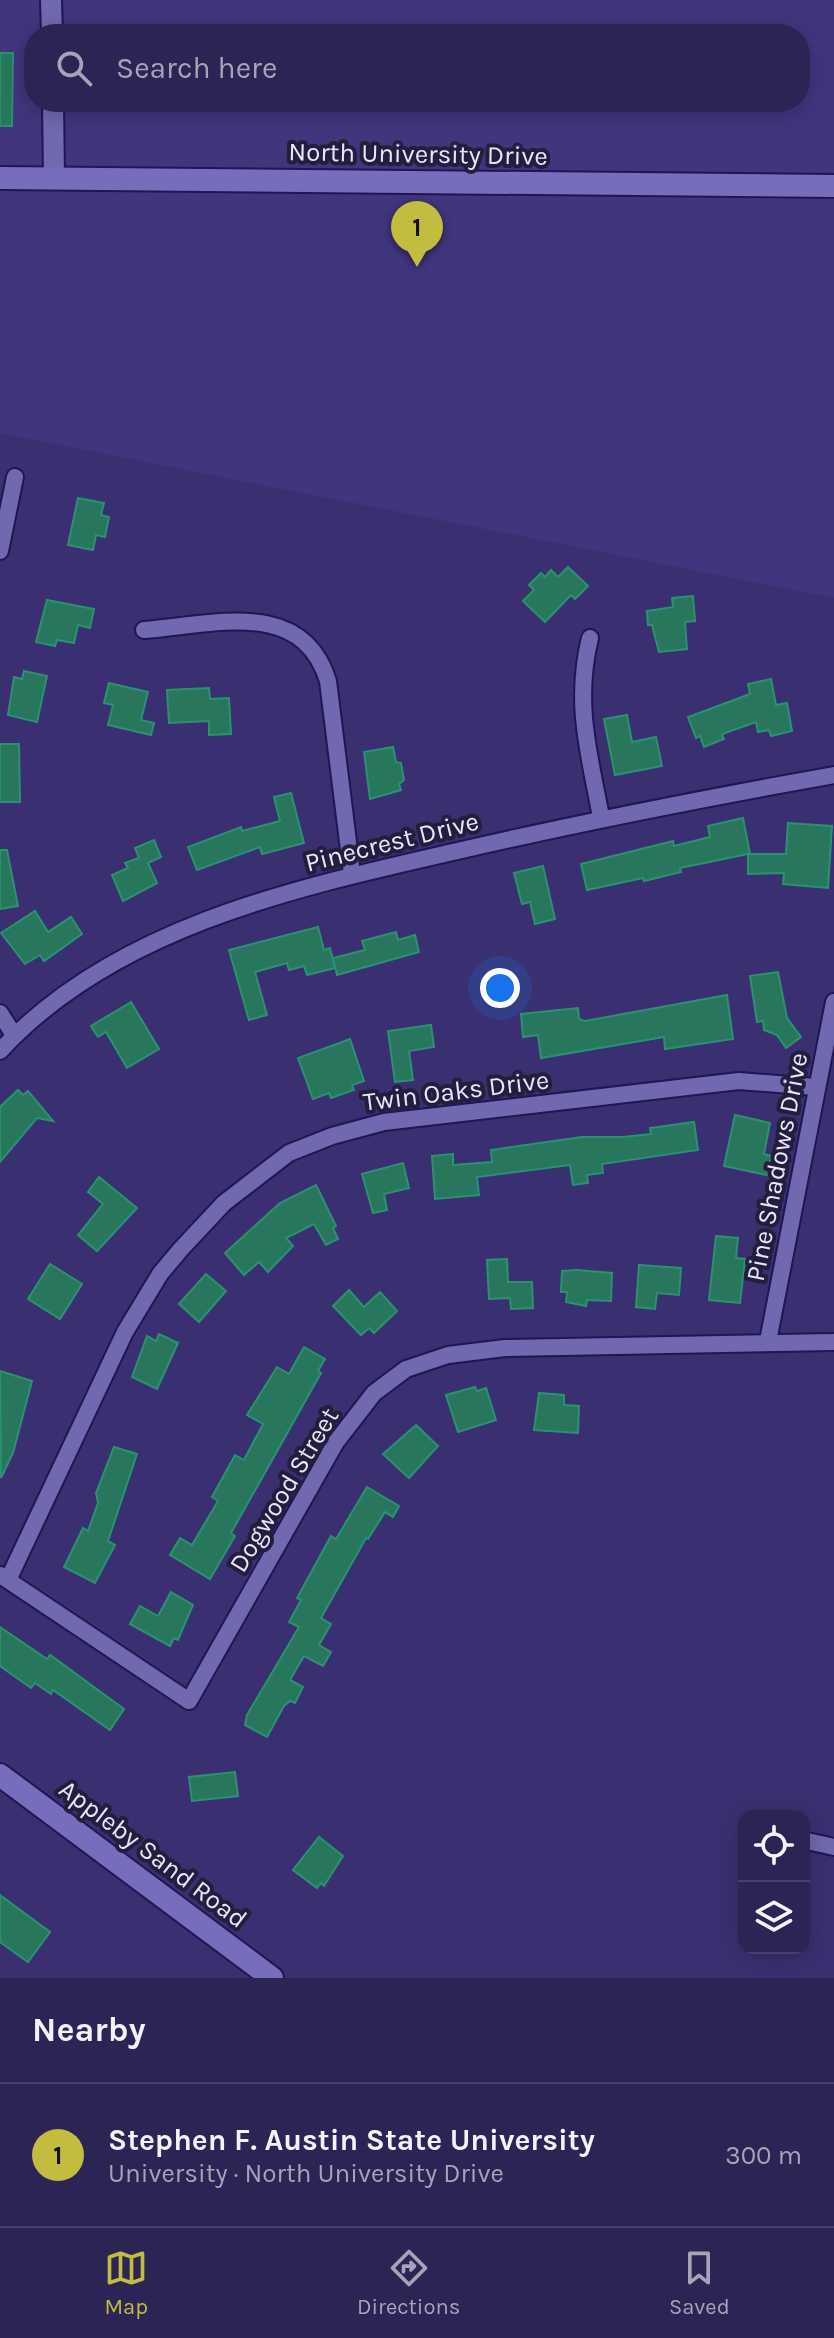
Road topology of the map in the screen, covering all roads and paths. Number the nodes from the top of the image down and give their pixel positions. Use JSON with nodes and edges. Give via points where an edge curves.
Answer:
{"nodes":[{"id":1,"x":51,"y":0,"type":"edge"},
{"id":2,"x":52,"y":24,"type":"edge"},
{"id":3,"x":53,"y":112,"type":"edge"},
{"id":4,"x":0,"y":178,"type":"edge"},
{"id":5,"x":54,"y":178,"type":"junction"},
{"id":6,"x":834,"y":186,"type":"edge"},
{"id":7,"x":15,"y":477,"type":"dead end"},
{"id":8,"x":0,"y":551,"type":"edge"},
{"id":9,"x":144,"y":630,"type":"dead end"},
{"id":10,"x":590,"y":638,"type":"dead end"},
{"id":11,"x":834,"y":775,"type":"edge"},
{"id":12,"x":601,"y":817,"type":"junction"},
{"id":13,"x":352,"y":874,"type":"junction"},
{"id":14,"x":834,"y":1002,"type":"edge"},
{"id":15,"x":0,"y":1013,"type":"edge"},
{"id":16,"x":14,"y":1035,"type":"junction"},
{"id":17,"x":0,"y":1051,"type":"edge"},
{"id":18,"x":816,"y":1087,"type":"junction"},
{"id":19,"x":768,"y":1341,"type":"junction"},
{"id":20,"x":834,"y":1342,"type":"edge"},
{"id":21,"x":4,"y":1578,"type":"edge"},
{"id":22,"x":0,"y":1775,"type":"edge"},
{"id":23,"x":810,"y":1842,"type":"edge"},
{"id":24,"x":834,"y":1847,"type":"edge"},
{"id":25,"x":272,"y":1978,"type":"edge"}],
"edges":[{"from":1,"to":2,"type":"street"},
{"from":3,"to":5,"type":"street"},
{"from":4,"to":5,"type":"main road","name":"North University Drive"},
{"from":5,"to":6,"type":"main road","name":"North University Drive"},
{"from":7,"to":8,"type":"street"},
{"from":9,"to":13,"type":"street","via":[[269,623],[296,633],[317,653],[328,681]]},
{"from":10,"to":12,"type":"street","via":[[582,670],[581,711]]},
{"from":11,"to":12,"type":"street","name":"Pinecrest Drive"},
{"from":12,"to":13,"type":"street","name":"Pinecrest Drive"},
{"from":13,"to":16,"type":"street","name":"Pinecrest Drive","via":[[249,904],[164,937],[78,985]]},
{"from":14,"to":18,"type":"street","name":"Pine Shadows Drive"},
{"from":15,"to":16,"type":"street"},
{"from":16,"to":17,"type":"street","name":"Pinecrest Drive"},
{"from":18,"to":19,"type":"street","name":"Pine Shadows Drive"},
{"from":18,"to":21,"type":"street","name":"Twin Oaks Drive","via":[[739,1081],[384,1122],[289,1153],[208,1218],[160,1274],[125,1332]]},
{"from":19,"to":20,"type":"street","name":"Dogwood Street"},
{"from":19,"to":21,"type":"street","name":"Dogwood Street","via":[[473,1350],[427,1360],[397,1374],[374,1393],[336,1442],[189,1701]]},
{"from":22,"to":25,"type":"main road","name":"Appleby Sand Road"},
{"from":23,"to":24,"type":"street"}]}
